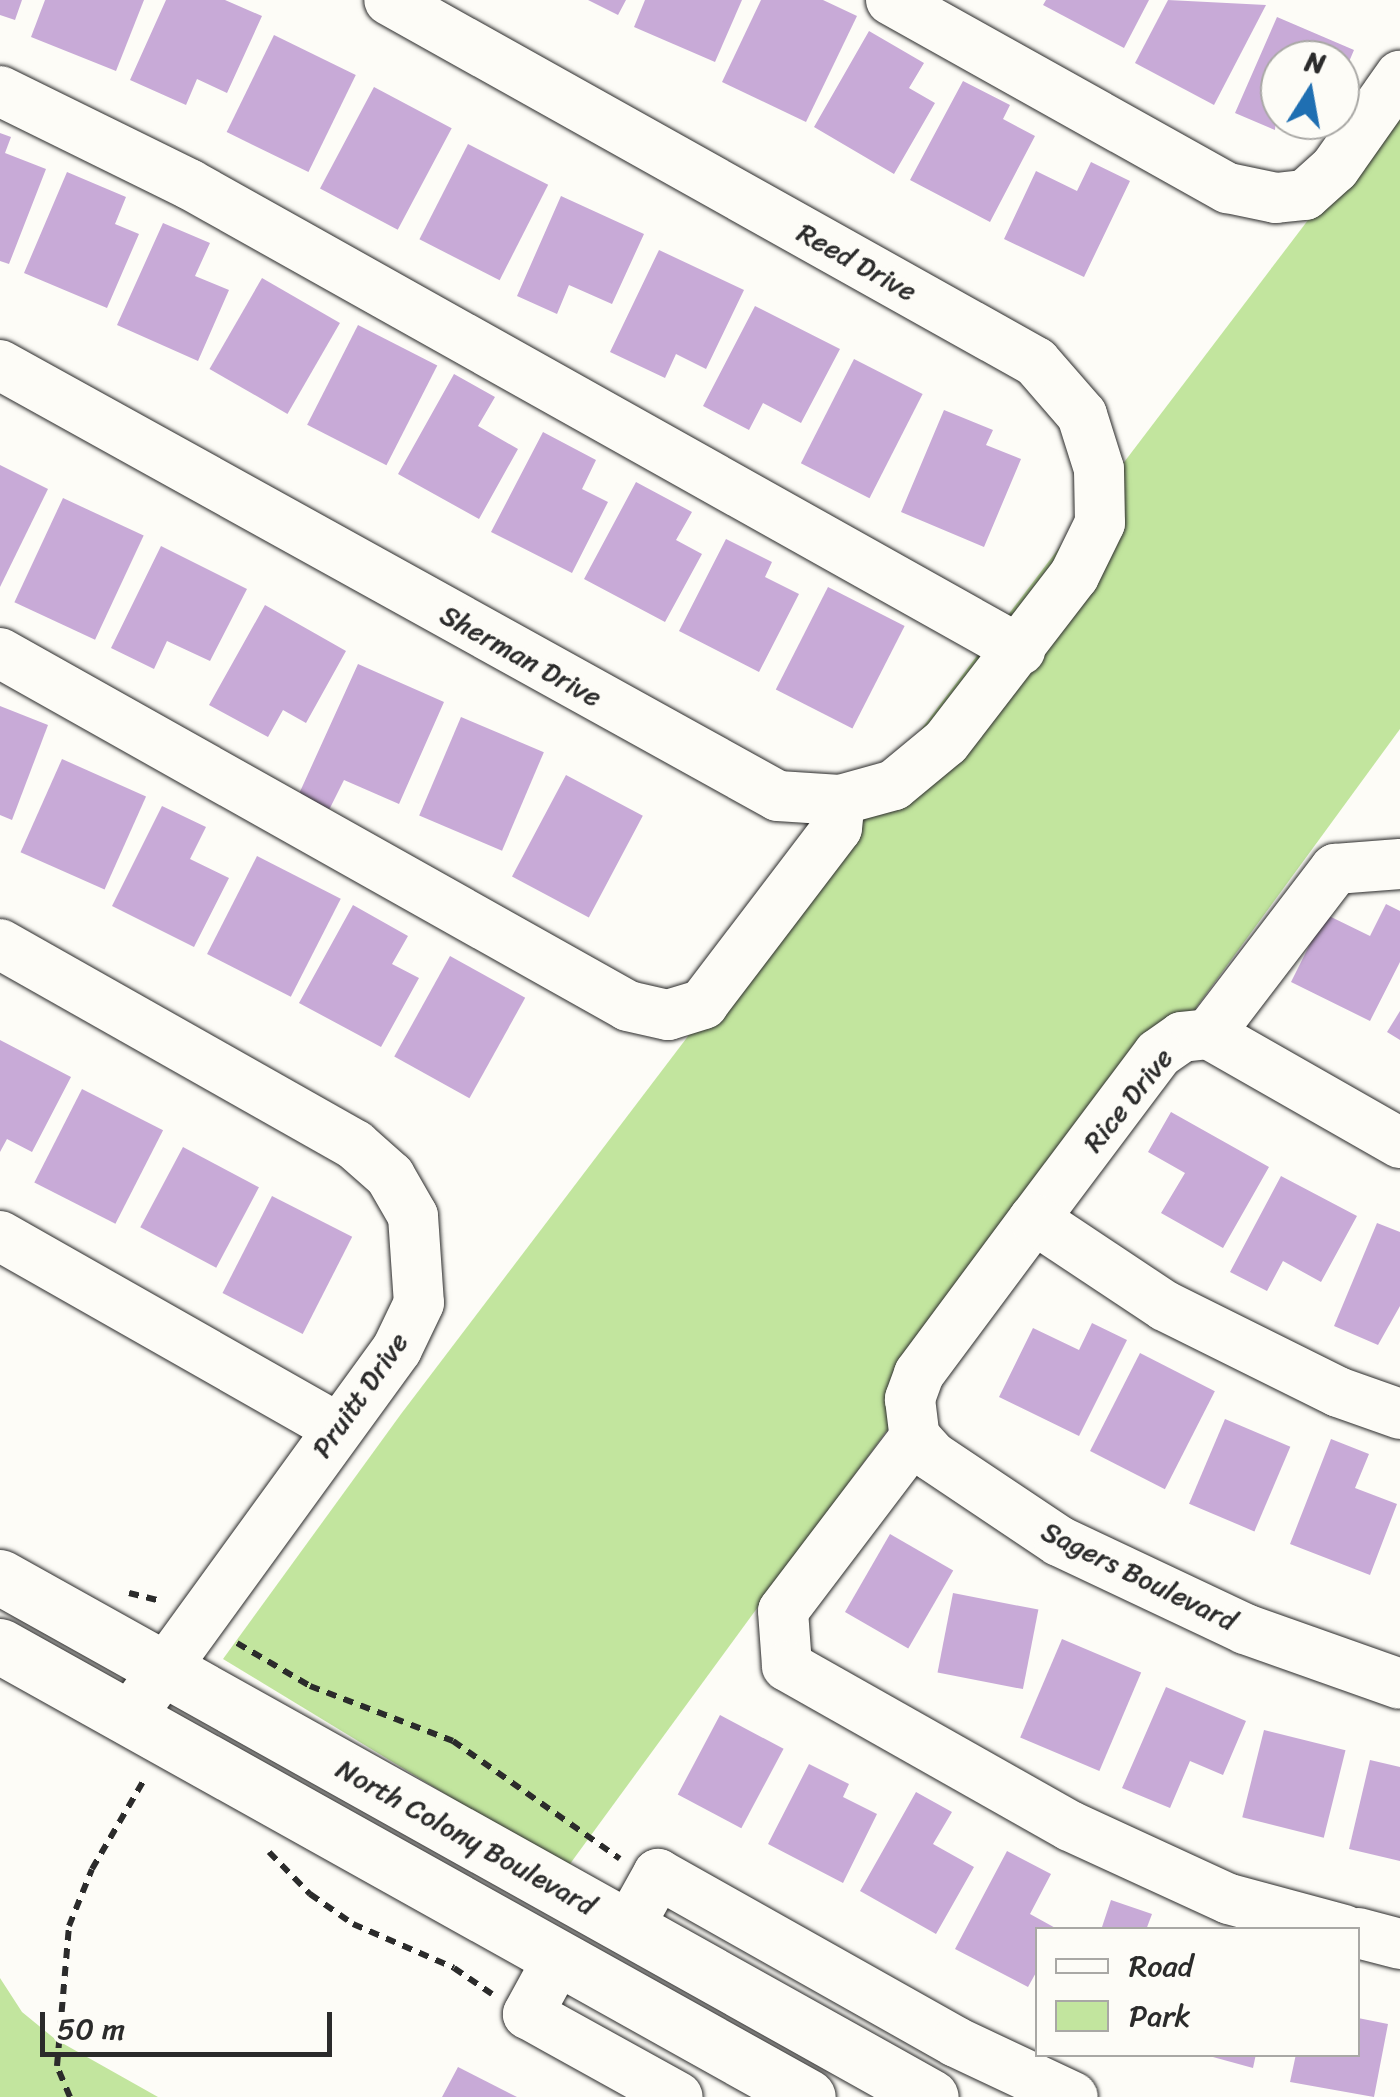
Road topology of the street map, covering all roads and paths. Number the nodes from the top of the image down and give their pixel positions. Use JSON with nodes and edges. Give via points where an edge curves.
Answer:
{"nodes":[{"id":1,"x":390,"y":0,"type":"edge"},
{"id":2,"x":891,"y":0,"type":"edge"},
{"id":3,"x":1400,"y":76,"type":"edge"},
{"id":4,"x":0,"y":90,"type":"edge"},
{"id":5,"x":0,"y":365,"type":"edge"},
{"id":6,"x":1020,"y":650,"type":"junction"},
{"id":7,"x":0,"y":653,"type":"edge"},
{"id":8,"x":840,"y":800,"type":"junction"},
{"id":9,"x":1400,"y":864,"type":"edge"},
{"id":10,"x":0,"y":944,"type":"edge"},
{"id":11,"x":1209,"y":1034,"type":"junction"},
{"id":12,"x":1400,"y":1143,"type":"edge"},
{"id":13,"x":1034,"y":1219,"type":"junction"},
{"id":14,"x":0,"y":1236,"type":"edge"},
{"id":15,"x":1400,"y":1414,"type":"edge"},
{"id":16,"x":338,"y":1428,"type":"junction"},
{"id":17,"x":915,"y":1437,"type":"junction"},
{"id":18,"x":0,"y":1577,"type":"edge"},
{"id":19,"x":226,"y":1637,"type":"dead end"},
{"id":20,"x":0,"y":1646,"type":"edge"},
{"id":21,"x":166,"y":1670,"type":"junction"},
{"id":22,"x":1400,"y":1684,"type":"edge"},
{"id":23,"x":128,"y":1718,"type":"junction"},
{"id":24,"x":165,"y":1784,"type":"dead end"},
{"id":25,"x":266,"y":1849,"type":"dead end"},
{"id":26,"x":658,"y":1874,"type":"junction"},
{"id":27,"x":1333,"y":1927,"type":"edge"},
{"id":28,"x":628,"y":1928,"type":"junction"},
{"id":29,"x":1360,"y":1934,"type":"edge"},
{"id":30,"x":1400,"y":1944,"type":"edge"},
{"id":31,"x":558,"y":1959,"type":"junction"},
{"id":32,"x":528,"y":2014,"type":"junction"},
{"id":33,"x":70,"y":2097,"type":"edge"},
{"id":34,"x":678,"y":2097,"type":"edge"},
{"id":35,"x":808,"y":2097,"type":"edge"},
{"id":36,"x":931,"y":2097,"type":"edge"},
{"id":37,"x":1072,"y":2097,"type":"edge"}],
"edges":[{"from":1,"to":6,"type":"street","name":"Reed Drive","via":[[1036,362],[1082,415],[1099,470],[1100,524],[1074,576]]},
{"from":2,"to":3,"type":"street","via":[[1228,188],[1276,198],[1305,195],[1335,168]]},
{"from":4,"to":6,"type":"street","via":[[189,184]]},
{"from":5,"to":8,"type":"street","name":"Sherman Drive","via":[[690,751],[778,796]]},
{"from":6,"to":8,"type":"street","name":"Sherman Drive","via":[[946,742],[894,785]]},
{"from":7,"to":8,"type":"street","via":[[628,1006],[668,1015],[703,1004],[837,828]]},
{"from":9,"to":11,"type":"street","via":[[1335,869]]},
{"from":10,"to":16,"type":"street","name":"Pruitt Drive","via":[[355,1145],[390,1176],[414,1216],[420,1302],[397,1349]]},
{"from":11,"to":12,"type":"street","name":"Rice Drive"},
{"from":11,"to":13,"type":"street","name":"Rice Drive","via":[[1182,1037],[1158,1054]]},
{"from":13,"to":15,"type":"street","via":[[1165,1306],[1338,1392]]},
{"from":13,"to":17,"type":"street","via":[[919,1374],[910,1399]]},
{"from":14,"to":16,"type":"street"},
{"from":16,"to":21,"type":"street","name":"Pruitt Drive"},
{"from":17,"to":22,"type":"street","name":"Sagers Boulevard","via":[[1059,1541],[1245,1629]]},
{"from":17,"to":27,"type":"street","via":[[783,1611],[787,1666],[1070,1826],[1229,1899]]},
{"from":18,"to":21,"type":"main road","name":"North Colony Boulevard"},
{"from":19,"to":26,"type":"path","via":[[310,1686],[453,1741],[626,1864]]},
{"from":20,"to":23,"type":"main road"},
{"from":21,"to":23,"type":"street","name":"Pruitt Drive"},
{"from":21,"to":28,"type":"main road","name":"North Colony Boulevard"},
{"from":23,"to":31,"type":"main road"},
{"from":24,"to":33,"type":"path","via":[[144,1773],[69,1926],[57,2066]]},
{"from":25,"to":32,"type":"path","via":[[310,1894],[353,1924],[454,1968]]},
{"from":26,"to":28,"type":"street"},
{"from":26,"to":37,"type":"street","via":[[956,2042]]},
{"from":28,"to":36,"type":"main road","name":"North Colony Boulevard"},
{"from":29,"to":30,"type":"street"},
{"from":31,"to":32,"type":"street"},
{"from":31,"to":35,"type":"main road"},
{"from":32,"to":34,"type":"street"}]}
